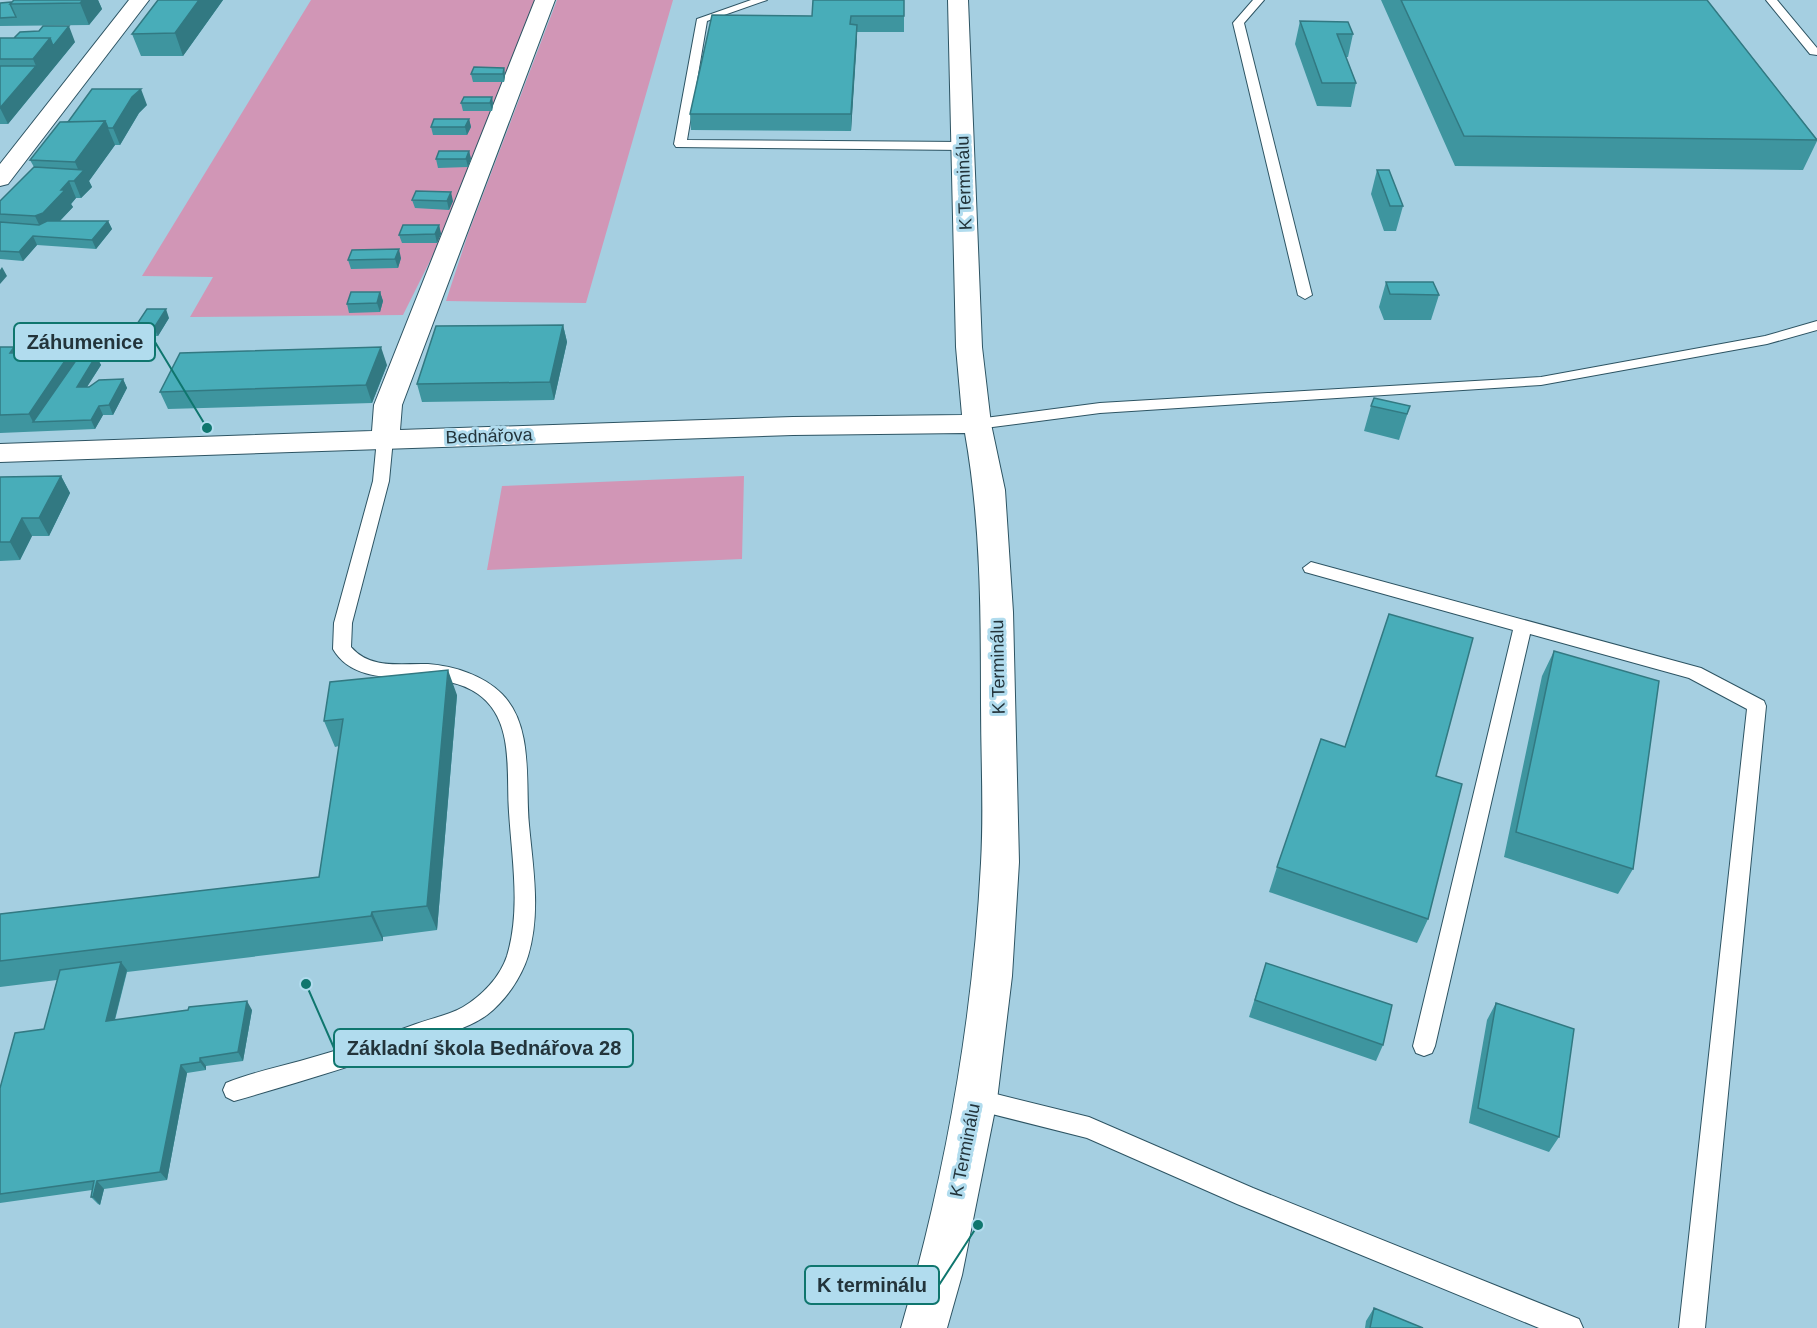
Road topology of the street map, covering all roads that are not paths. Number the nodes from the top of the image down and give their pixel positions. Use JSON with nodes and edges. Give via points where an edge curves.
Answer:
{"nodes":[{"id":1,"x":139,"y":0,"type":"edge"},
{"id":2,"x":545,"y":0,"type":"edge"},
{"id":3,"x":762,"y":0,"type":"edge"},
{"id":4,"x":958,"y":0,"type":"edge"},
{"id":5,"x":1259,"y":0,"type":"edge"},
{"id":6,"x":1771,"y":0,"type":"edge"},
{"id":7,"x":1814,"y":52,"type":"dead end"},
{"id":8,"x":963,"y":146,"type":"junction"},
{"id":9,"x":0,"y":179,"type":"edge"},
{"id":10,"x":1305,"y":295,"type":"dead end"},
{"id":11,"x":1817,"y":325,"type":"edge"},
{"id":12,"x":977,"y":424,"type":"junction"},
{"id":13,"x":385,"y":439,"type":"junction"},
{"id":14,"x":0,"y":453,"type":"edge"},
{"id":15,"x":1311,"y":568,"type":"dead end"},
{"id":16,"x":1522,"y":626,"type":"junction"},
{"id":17,"x":1424,"y":1046,"type":"dead end"},
{"id":18,"x":234,"y":1090,"type":"dead end"},
{"id":19,"x":976,"y":1100,"type":"junction"},
{"id":20,"x":924,"y":1328,"type":"edge"},
{"id":21,"x":1570,"y":1328,"type":"edge"},
{"id":22,"x":1692,"y":1328,"type":"edge"}],
"edges":[{"from":1,"to":9,"type":"street"},
{"from":2,"to":13,"type":"street","via":[[388,405]]},
{"from":3,"to":8,"type":"lane","via":[[702,19],[680,144]]},
{"from":4,"to":8,"type":"street","name":"K Terminálu"},
{"from":5,"to":10,"type":"lane","via":[[1238,23]]},
{"from":6,"to":7,"type":"lane"},
{"from":8,"to":12,"type":"street","name":"K Terminálu","via":[[969,347]]},
{"from":11,"to":12,"type":"lane","via":[[1767,340],[1541,381],[1100,408]]},
{"from":12,"to":13,"type":"street","name":"Bednářova"},
{"from":12,"to":19,"type":"street","name":"K Terminálu","via":[[990,490],[997,612],[1000,862],[992,976]]},
{"from":13,"to":14,"type":"street","name":"Bednářova"},
{"from":13,"to":18,"type":"lane","via":[[381,481],[343,622],[342,649],[355,662],[373,668],[440,672],[465,680],[486,690],[503,706],[513,733],[524,897],[517,957],[492,996],[472,1013],[389,1044]]},
{"from":15,"to":16,"type":"lane"},
{"from":16,"to":17,"type":"lane"},
{"from":16,"to":22,"type":"lane","via":[[1695,673],[1757,706]]},
{"from":19,"to":20,"type":"street","name":"K Terminálu"},
{"from":19,"to":21,"type":"lane","via":[[1089,1128]]}]}
